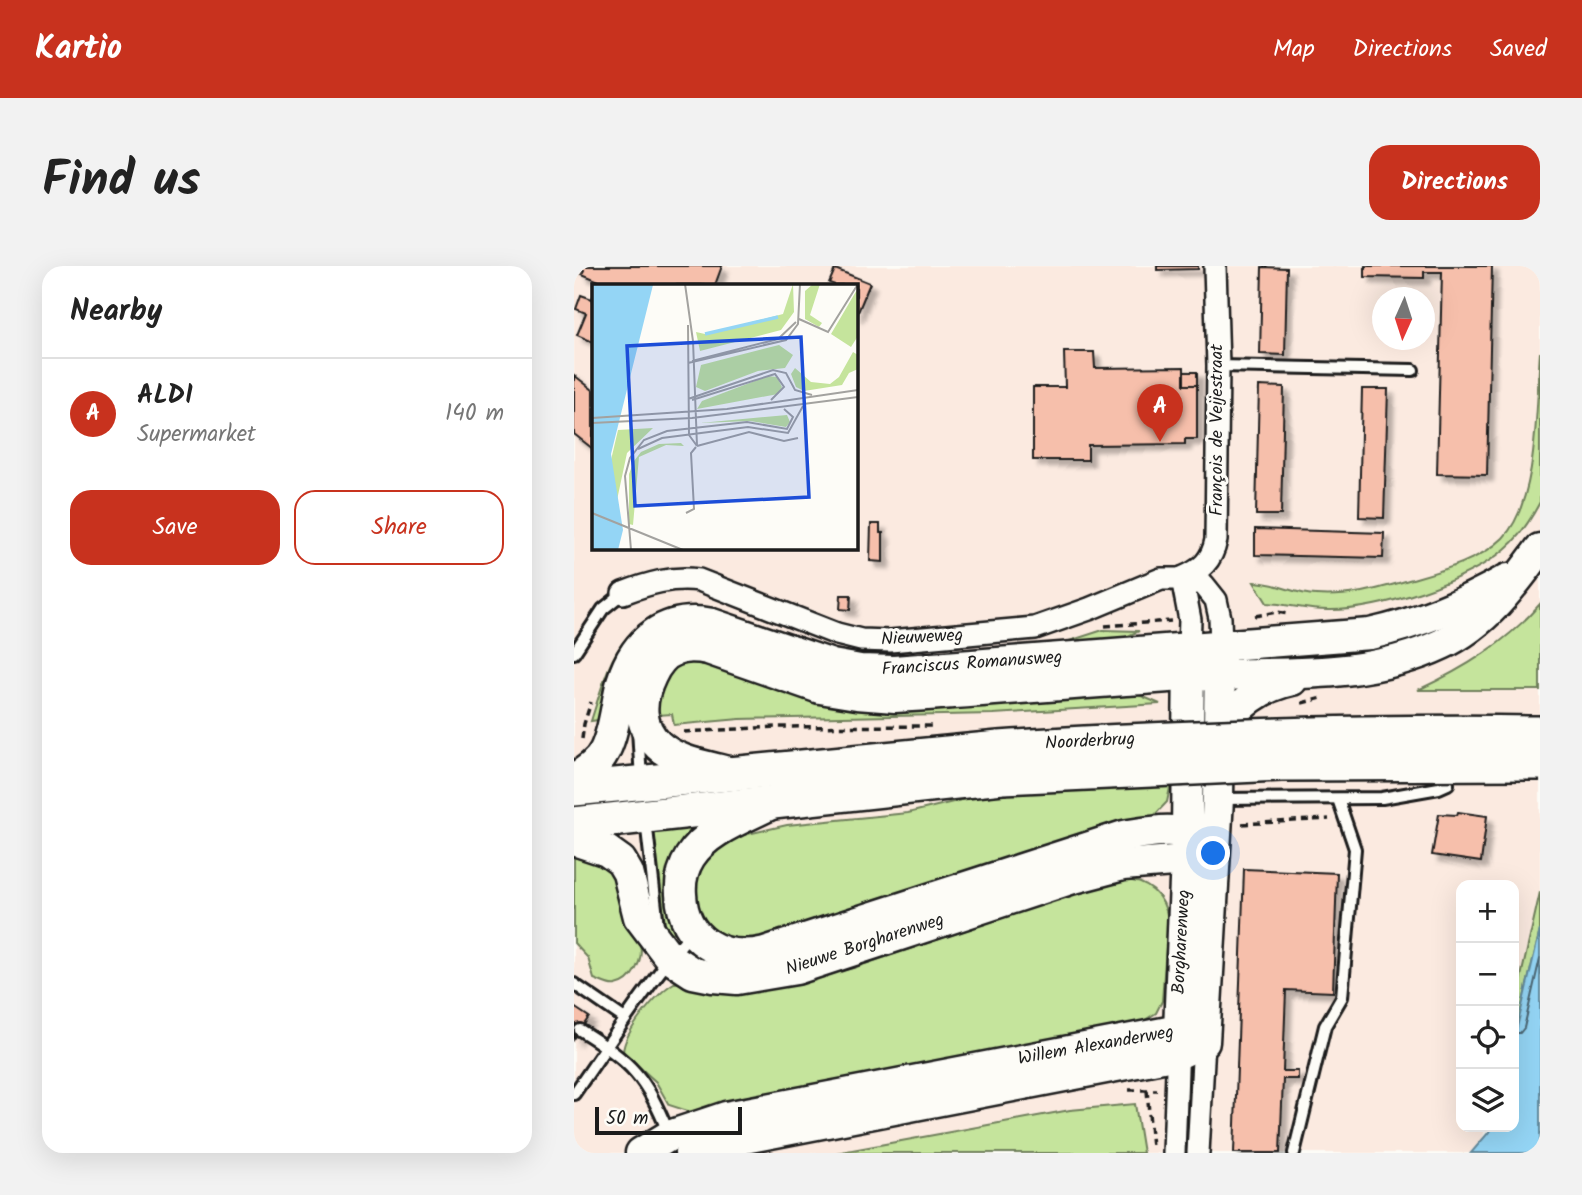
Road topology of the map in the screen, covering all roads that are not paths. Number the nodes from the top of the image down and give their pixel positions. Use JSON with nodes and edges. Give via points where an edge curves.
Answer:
{"nodes":[{"id":1,"x":1216,"y":266,"type":"edge"},
{"id":2,"x":1218,"y":366,"type":"junction"},
{"id":3,"x":1413,"y":370,"type":"dead end"},
{"id":4,"x":1534,"y":558,"type":"edge"},
{"id":5,"x":1182,"y":578,"type":"junction"},
{"id":6,"x":623,"y":593,"type":"joint"},
{"id":7,"x":1220,"y":645,"type":"junction"},
{"id":8,"x":574,"y":653,"type":"edge"},
{"id":9,"x":1189,"y":661,"type":"junction"},
{"id":10,"x":1319,"y":671,"type":"junction"},
{"id":11,"x":1220,"y":674,"type":"junction"},
{"id":12,"x":646,"y":724,"type":"junction"},
{"id":13,"x":1220,"y":731,"type":"junction"},
{"id":14,"x":1540,"y":733,"type":"edge"},
{"id":15,"x":1000,"y":762,"type":"junction"},
{"id":16,"x":1540,"y":763,"type":"edge"},
{"id":17,"x":732,"y":773,"type":"junction"},
{"id":18,"x":574,"y":779,"type":"edge"},
{"id":19,"x":1448,"y":783,"type":"dead end"},
{"id":20,"x":574,"y":789,"type":"edge"},
{"id":21,"x":643,"y":799,"type":"junction"},
{"id":22,"x":1219,"y":799,"type":"junction"},
{"id":23,"x":1338,"y":799,"type":"junction"},
{"id":24,"x":774,"y":802,"type":"junction"},
{"id":25,"x":574,"y":824,"type":"edge"},
{"id":26,"x":574,"y":840,"type":"edge"},
{"id":27,"x":1215,"y":844,"type":"junction"},
{"id":28,"x":1186,"y":845,"type":"junction"},
{"id":29,"x":693,"y":931,"type":"junction"},
{"id":30,"x":670,"y":958,"type":"junction"},
{"id":31,"x":574,"y":984,"type":"edge"},
{"id":32,"x":625,"y":1019,"type":"junction"},
{"id":33,"x":580,"y":1030,"type":"dead end"},
{"id":34,"x":1187,"y":1042,"type":"junction"},
{"id":35,"x":607,"y":1047,"type":"junction"},
{"id":36,"x":574,"y":1094,"type":"edge"},
{"id":37,"x":677,"y":1144,"type":"edge"},
{"id":38,"x":641,"y":1153,"type":"edge"},
{"id":39,"x":1174,"y":1153,"type":"edge"},
{"id":40,"x":1198,"y":1153,"type":"edge"},
{"id":41,"x":1294,"y":1153,"type":"edge"}],
"edges":[{"from":1,"to":2,"type":"street","name":"François de Veijestraat"},
{"from":2,"to":3,"type":"lane"},
{"from":2,"to":5,"type":"street","name":"François de Veijestraat","via":[[1216,540],[1204,566]]},
{"from":4,"to":7,"type":"street","name":"Franciscus Romanusweg","via":[[1452,609],[1399,628],[1349,638]]},
{"from":4,"to":10,"type":"street","name":"Franciscus Romanusweg","via":[[1486,614],[1443,643],[1380,665]]},
{"from":5,"to":6,"type":"street","name":"Nieuweweg","via":[[1154,581],[1035,628],[890,642],[836,634],[699,580],[646,584]]},
{"from":5,"to":7,"type":"street","via":[[1204,585],[1216,600]]},
{"from":5,"to":9,"type":"street","via":[[1190,620]]},
{"from":6,"to":8,"type":"lane","via":[[603,609]]},
{"from":7,"to":9,"type":"street","name":"Franciscus Romanusweg"},
{"from":7,"to":11,"type":"street"},
{"from":9,"to":11,"type":"street","name":"Franciscus Romanusweg"},
{"from":9,"to":12,"type":"street","name":"Franciscus Romanusweg","via":[[884,696],[820,688],[715,651],[686,648],[670,653],[658,664],[644,691]]},
{"from":9,"to":18,"type":"street","name":"Franciscus Romanusweg","via":[[860,670],[832,665],[712,624],[671,624],[654,633],[635,656],[623,680],[605,751]]},
{"from":9,"to":28,"type":"street","name":"Borgharenweg"},
{"from":10,"to":11,"type":"street","name":"Franciscus Romanusweg"},
{"from":10,"to":13,"type":"street","via":[[1265,688],[1236,710]]},
{"from":11,"to":13,"type":"street","name":"Borgharenweg"},
{"from":12,"to":17,"type":"street","via":[[665,751]]},
{"from":12,"to":21,"type":"lane","via":[[637,737]]},
{"from":13,"to":22,"type":"street","name":"Borgharenweg"},
{"from":14,"to":15,"type":"main road","name":"Noorderbrug","bridge":true,"via":[[1282,734]]},
{"from":15,"to":16,"type":"main road","name":"Noorderbrug","bridge":true},
{"from":15,"to":17,"type":"main road","name":"Noorderbrug"},
{"from":15,"to":24,"type":"main road","name":"Noorderbrug"},
{"from":17,"to":21,"type":"main road","name":"Noorderbrug"},
{"from":19,"to":23,"type":"lane","via":[[1382,798]]},
{"from":20,"to":21,"type":"main road"},
{"from":21,"to":24,"type":"main road","name":"Noorderbrug"},
{"from":21,"to":25,"type":"main road"},
{"from":21,"to":30,"type":"lane","via":[[655,911]]},
{"from":22,"to":23,"type":"lane"},
{"from":22,"to":27,"type":"street","name":"Borgharenweg"},
{"from":23,"to":41,"type":"lane","via":[[1354,849],[1342,997],[1325,1026]]},
{"from":24,"to":29,"type":"street","via":[[709,837],[690,857],[683,871],[681,896]]},
{"from":26,"to":30,"type":"street","name":"Nieuwe Borgharenweg","via":[[621,861],[639,917]]},
{"from":27,"to":28,"type":"street"},
{"from":27,"to":34,"type":"street","name":"Borgharenweg"},
{"from":28,"to":29,"type":"street","name":"Nieuwe Borgharenweg","via":[[1156,831],[1124,836],[756,954],[721,952]]},
{"from":28,"to":30,"type":"street","name":"Nieuwe Borgharenweg","via":[[769,975],[713,977],[686,969]]},
{"from":28,"to":34,"type":"street","name":"Borgharenweg"},
{"from":29,"to":30,"type":"lane"},
{"from":30,"to":32,"type":"lane"},
{"from":31,"to":32,"type":"lane"},
{"from":32,"to":35,"type":"lane"},
{"from":33,"to":35,"type":"lane"},
{"from":34,"to":37,"type":"street","name":"Willem Alexanderweg","via":[[726,1117]]},
{"from":34,"to":39,"type":"street","name":"Borgharenweg"},
{"from":34,"to":40,"type":"street","name":"Borgharenweg"},
{"from":35,"to":36,"type":"lane"},
{"from":35,"to":37,"type":"lane","via":[[646,1084]]},
{"from":37,"to":38,"type":"street","name":"Willem Alexanderweg"}]}
